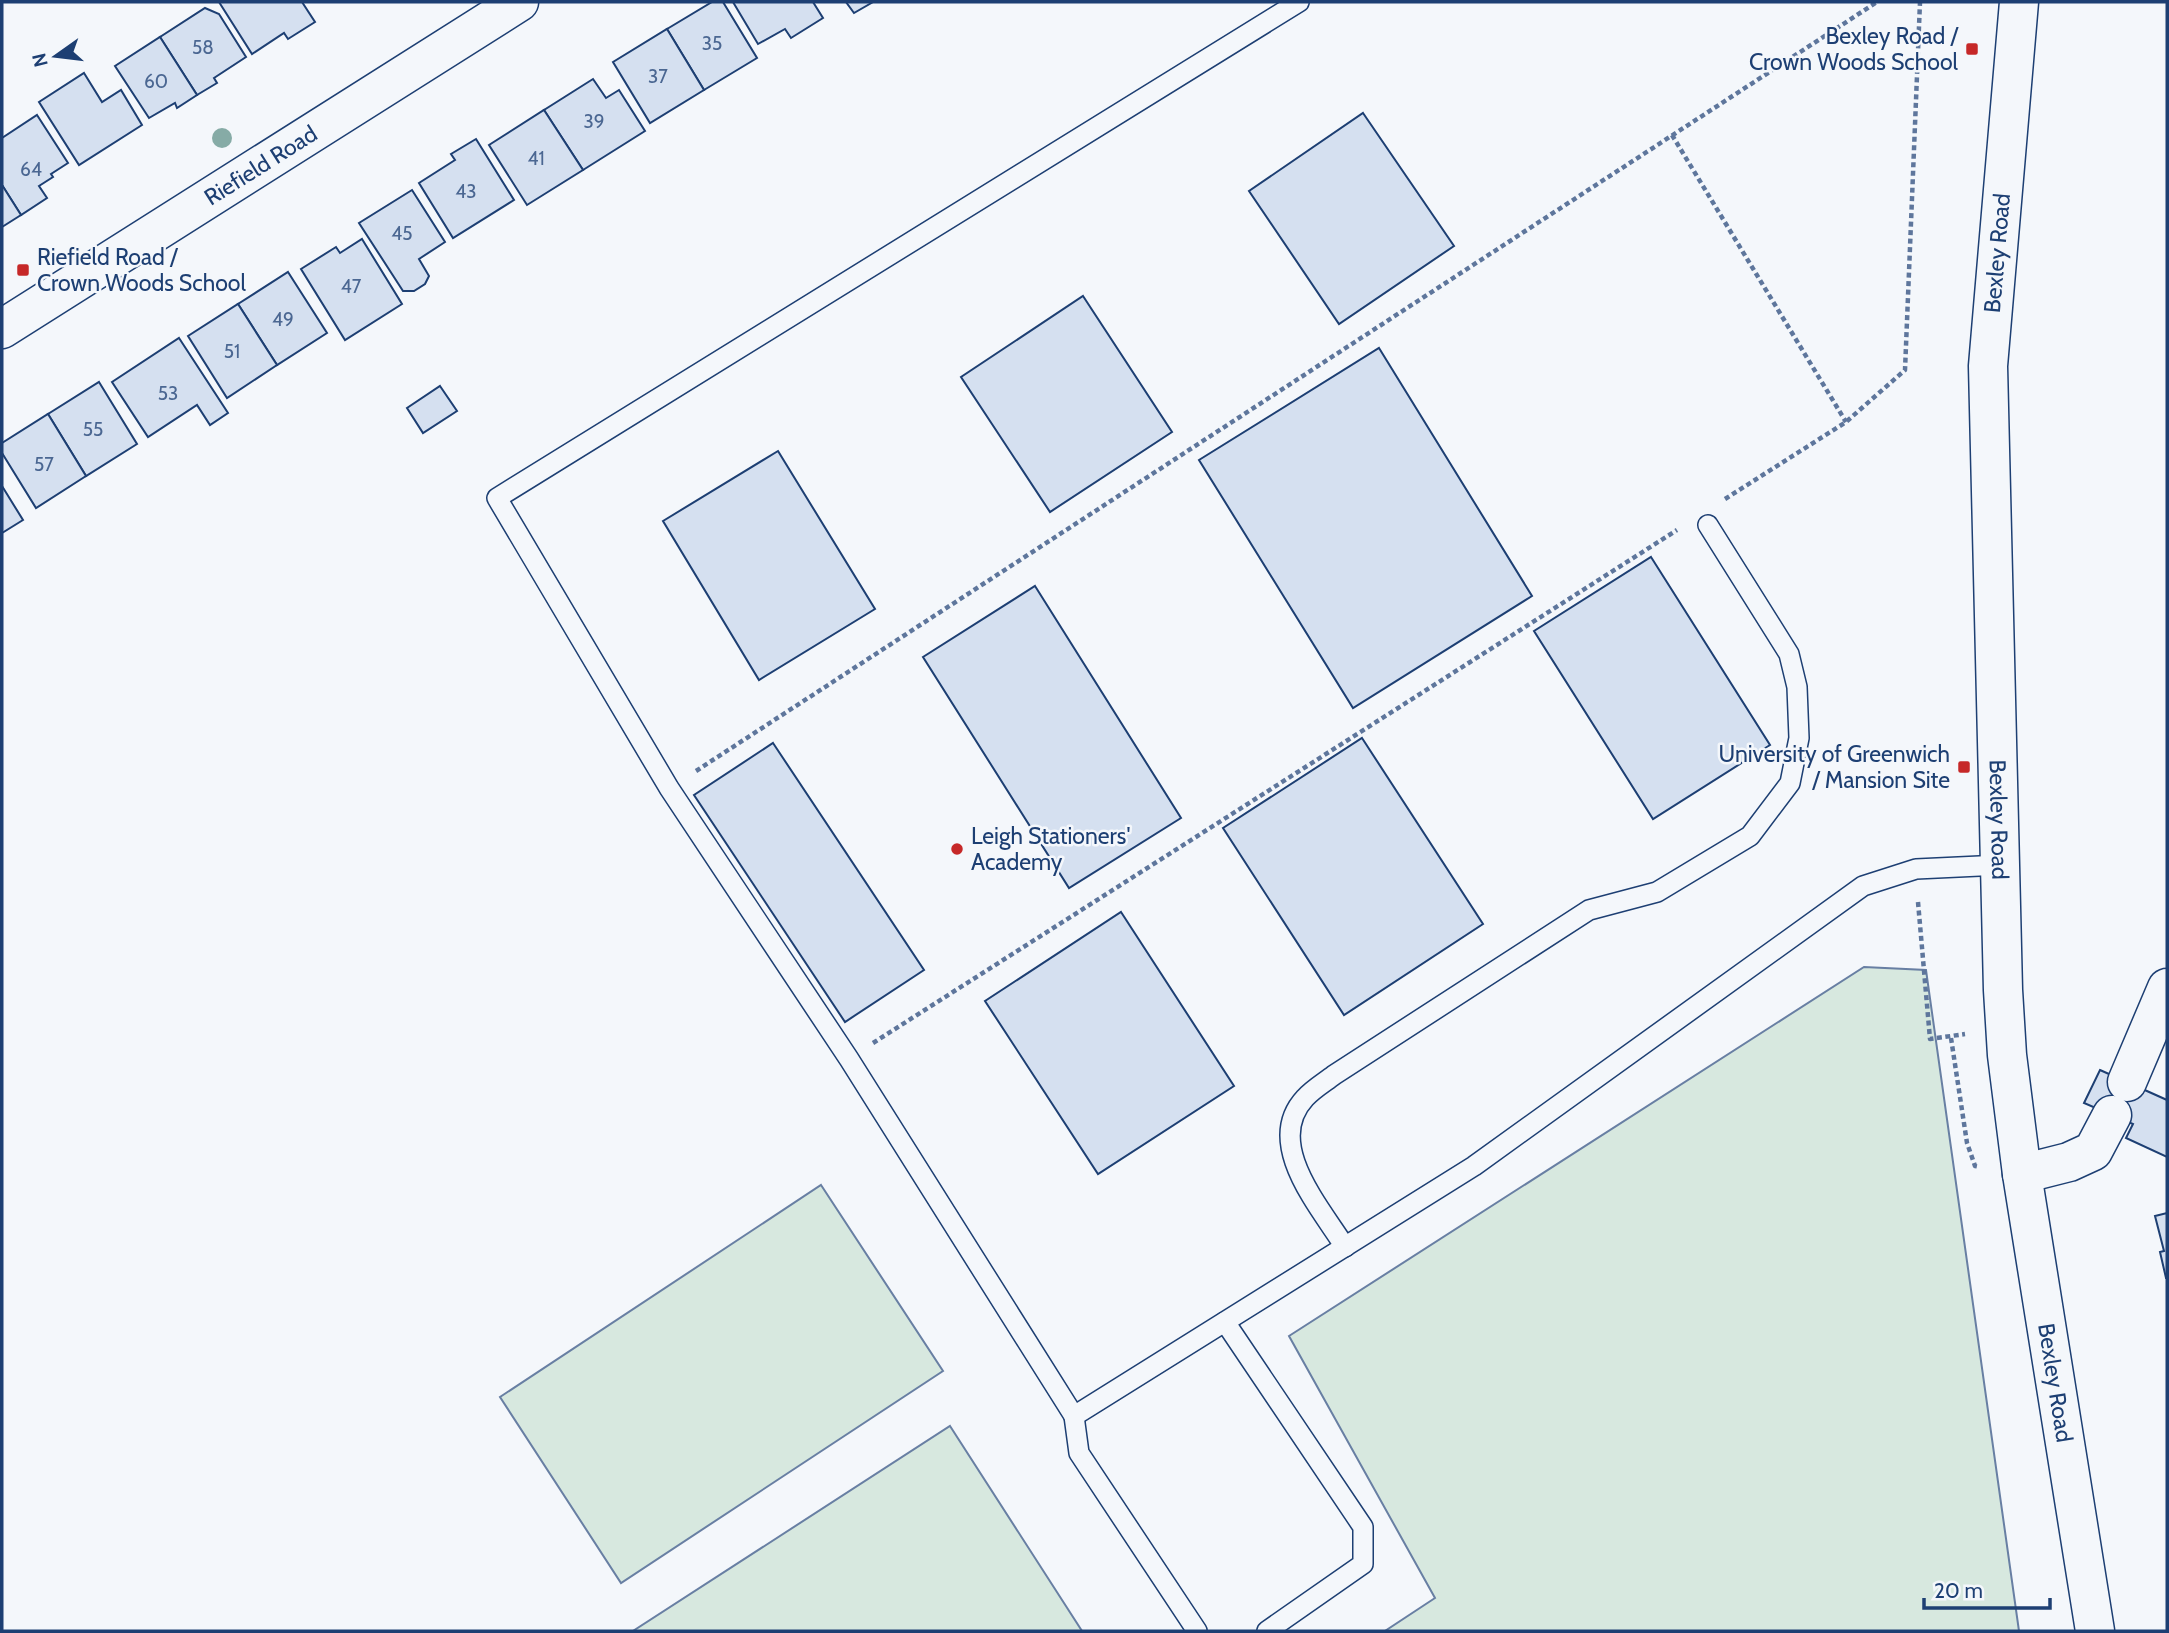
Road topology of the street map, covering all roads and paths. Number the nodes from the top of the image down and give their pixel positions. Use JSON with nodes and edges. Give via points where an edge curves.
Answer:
{"nodes":[{"id":1,"x":519,"y":2,"type":"edge"},
{"id":2,"x":1299,"y":2,"type":"edge"},
{"id":3,"x":1877,"y":2,"type":"edge"},
{"id":4,"x":1920,"y":2,"type":"edge"},
{"id":5,"x":2019,"y":2,"type":"edge"},
{"id":6,"x":1672,"y":135,"type":"junction"},
{"id":7,"x":2,"y":329,"type":"edge"},
{"id":8,"x":1846,"y":422,"type":"junction"},
{"id":9,"x":1717,"y":504,"type":"dead end"},
{"id":10,"x":1708,"y":526,"type":"dead end"},
{"id":11,"x":1682,"y":527,"type":"dead end"},
{"id":12,"x":670,"y":788,"type":"junction"},
{"id":13,"x":2001,"y":865,"type":"junction"},
{"id":14,"x":1918,"y":895,"type":"dead end"},
{"id":15,"x":2167,"y":988,"type":"edge"},
{"id":16,"x":1967,"y":1033,"type":"dead end"},
{"id":17,"x":1951,"y":1038,"type":"junction"},
{"id":18,"x":849,"y":1059,"type":"junction"},
{"id":19,"x":1975,"y":1166,"type":"dead end"},
{"id":20,"x":2022,"y":1174,"type":"junction"},
{"id":21,"x":1345,"y":1247,"type":"junction"},
{"id":22,"x":1225,"y":1322,"type":"junction"},
{"id":23,"x":1074,"y":1416,"type":"junction"},
{"id":24,"x":1197,"y":1631,"type":"edge"},
{"id":25,"x":1267,"y":1631,"type":"edge"},
{"id":26,"x":2095,"y":1631,"type":"edge"}],
"edges":[{"from":1,"to":7,"type":"main road","name":"Riefield Road"},
{"from":2,"to":12,"type":"lane","via":[[497,498]]},
{"from":3,"to":6,"type":"path"},
{"from":4,"to":8,"type":"path","via":[[1905,370]]},
{"from":5,"to":13,"type":"main road","name":"Bexley Road","via":[[1988,366]]},
{"from":6,"to":8,"type":"path"},
{"from":6,"to":12,"type":"path"},
{"from":8,"to":9,"type":"path"},
{"from":10,"to":21,"type":"lane","via":[[1789,654],[1797,687],[1799,738],[1790,783],[1750,836],[1657,892],[1589,910],[1304,1099],[1288,1129],[1297,1169]]},
{"from":11,"to":18,"type":"path"},
{"from":12,"to":18,"type":"lane"},
{"from":13,"to":20,"type":"main road","name":"Bexley Road","via":[[2006,1027]]},
{"from":13,"to":21,"type":"lane","via":[[1916,869],[1863,886],[1474,1166]]},
{"from":14,"to":17,"type":"path","via":[[1930,1039]]},
{"from":15,"to":20,"type":"main road","via":[[2093,1151]]},
{"from":16,"to":17,"type":"path"},
{"from":17,"to":19,"type":"path","via":[[1967,1143]]},
{"from":18,"to":23,"type":"lane"},
{"from":20,"to":26,"type":"main road","name":"Bexley Road"},
{"from":21,"to":22,"type":"lane"},
{"from":22,"to":23,"type":"lane"},
{"from":22,"to":25,"type":"lane","via":[[1363,1527],[1363,1563]]},
{"from":23,"to":24,"type":"lane","via":[[1079,1453]]}]}
